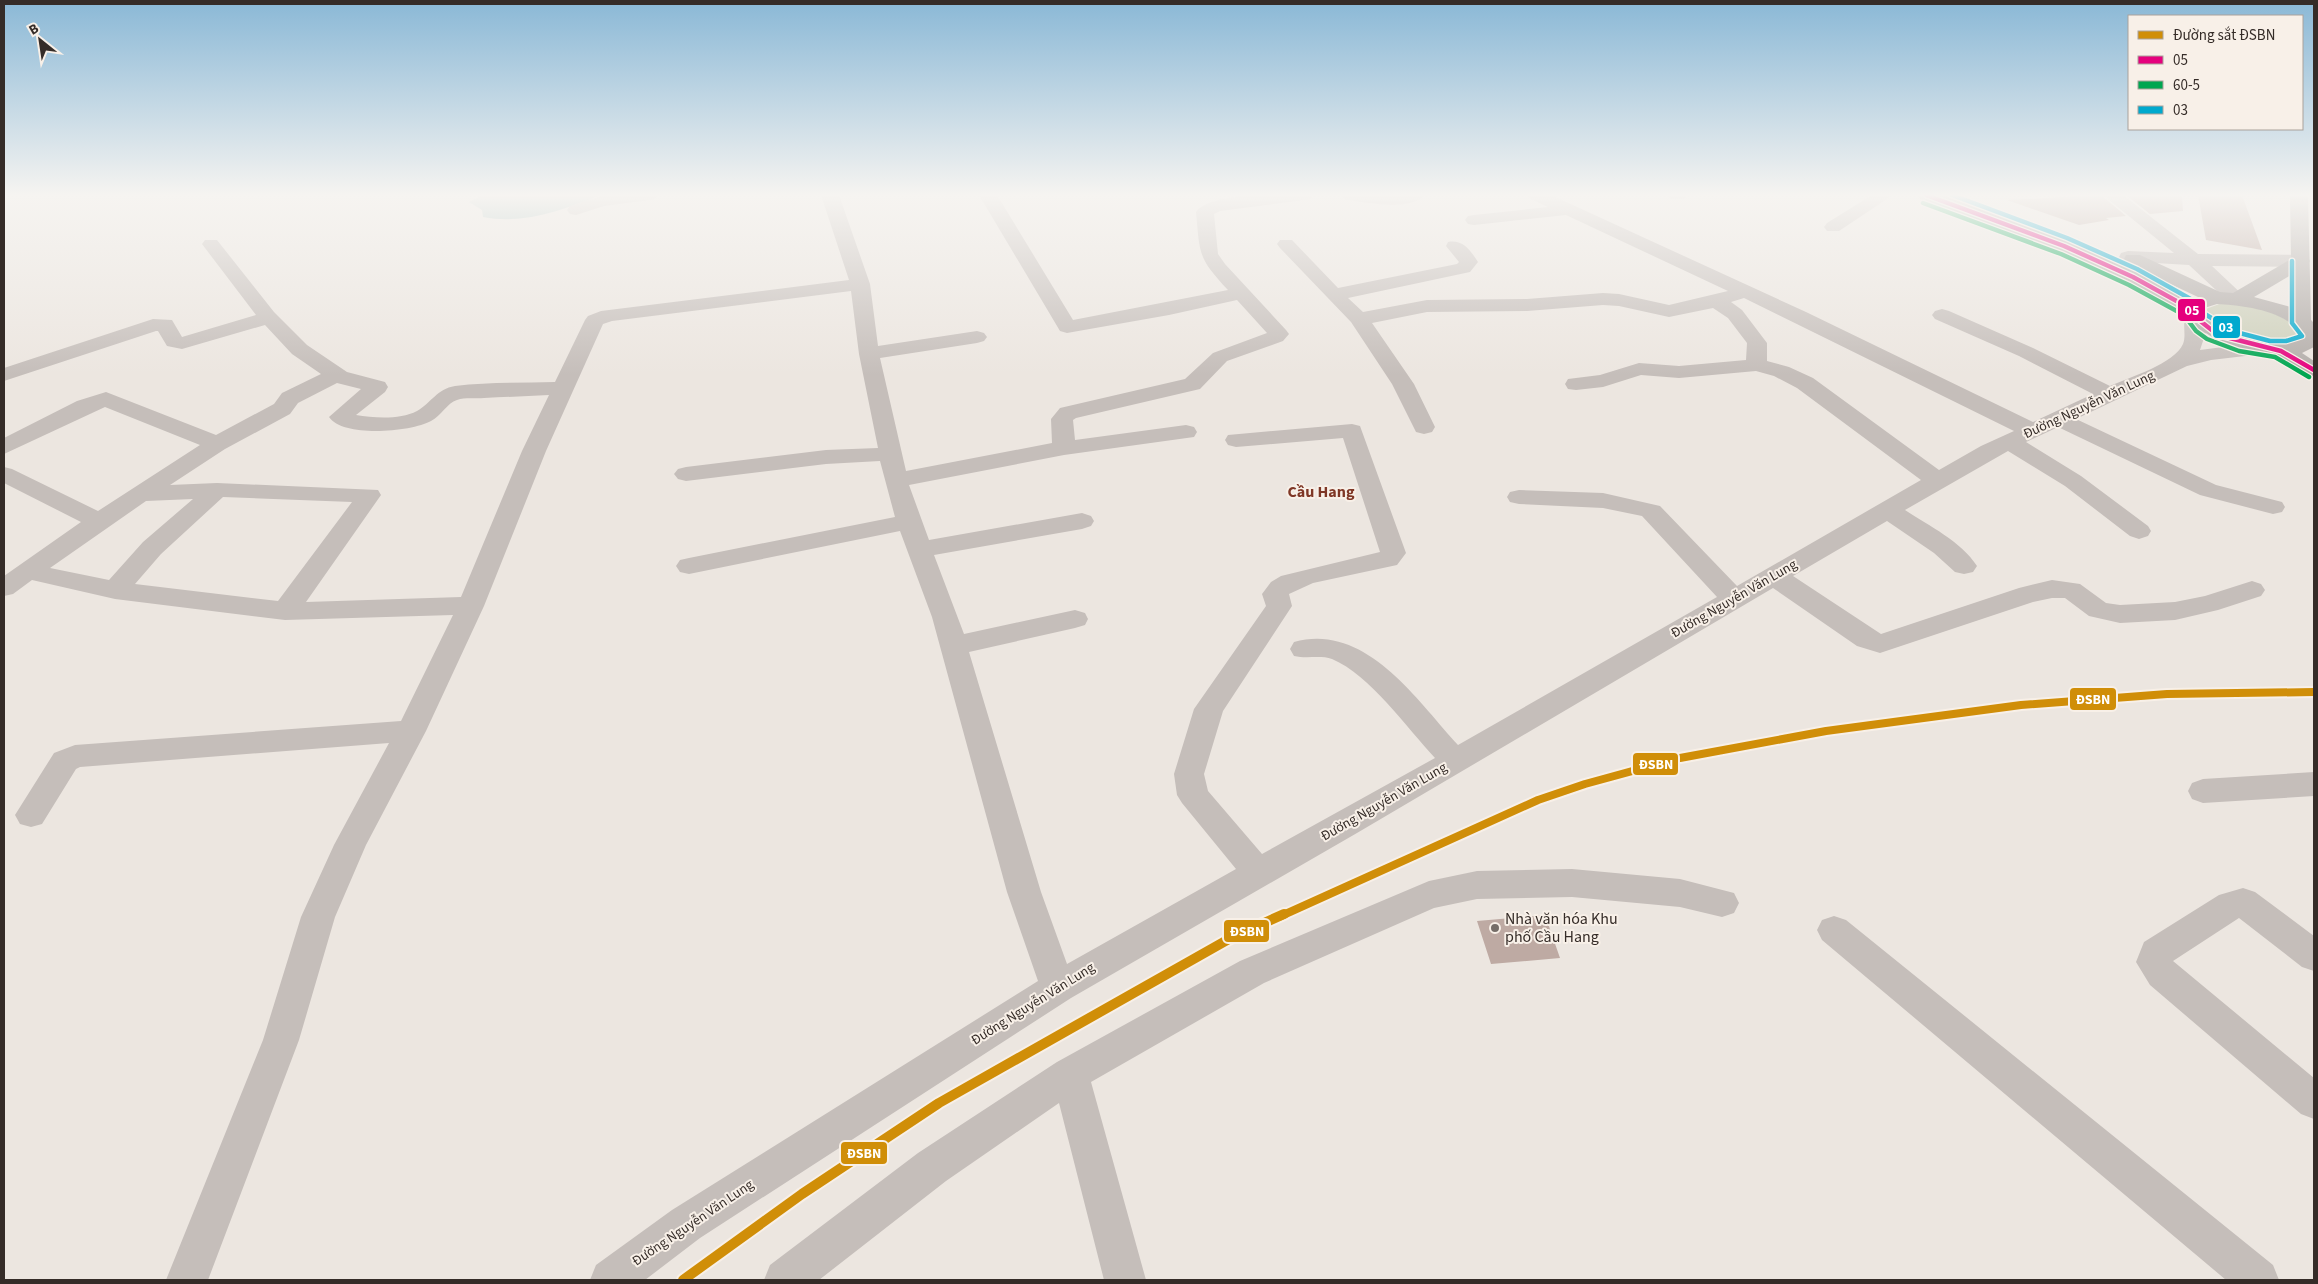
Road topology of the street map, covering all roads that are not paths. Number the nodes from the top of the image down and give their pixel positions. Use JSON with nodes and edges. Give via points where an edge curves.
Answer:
{"nodes":[{"id":1,"x":220,"y":255,"type":"edge"},
{"id":2,"x":850,"y":255,"type":"edge"},
{"id":3,"x":1024,"y":255,"type":"edge"},
{"id":4,"x":1210,"y":255,"type":"edge"},
{"id":5,"x":1296,"y":255,"type":"edge"},
{"id":6,"x":1463,"y":255,"type":"edge"},
{"id":7,"x":1666,"y":255,"type":"edge"},
{"id":8,"x":2085,"y":255,"type":"edge"},
{"id":9,"x":2122,"y":255,"type":"edge"},
{"id":10,"x":2188,"y":255,"type":"edge"},
{"id":11,"x":2302,"y":255,"type":"edge"},
{"id":12,"x":2128,"y":257,"type":"junction"},
{"id":13,"x":2194,"y":260,"type":"junction"},
{"id":14,"x":2302,"y":261,"type":"junction"},
{"id":15,"x":860,"y":284,"type":"junction"},
{"id":16,"x":2308,"y":284,"type":"edge"},
{"id":17,"x":1746,"y":291,"type":"junction"},
{"id":18,"x":1241,"y":293,"type":"junction"},
{"id":19,"x":1334,"y":295,"type":"junction"},
{"id":20,"x":2216,"y":298,"type":"junction"},
{"id":21,"x":2236,"y":299,"type":"junction"},
{"id":22,"x":1716,"y":301,"type":"junction"},
{"id":23,"x":2193,"y":314,"type":"junction"},
{"id":24,"x":1942,"y":315,"type":"dead end"},
{"id":25,"x":270,"y":317,"type":"junction"},
{"id":26,"x":1358,"y":318,"type":"junction"},
{"id":27,"x":2309,"y":330,"type":"edge"},
{"id":28,"x":977,"y":337,"type":"dead end"},
{"id":29,"x":2271,"y":348,"type":"junction"},
{"id":30,"x":869,"y":354,"type":"junction"},
{"id":31,"x":2180,"y":362,"type":"junction"},
{"id":32,"x":1756,"y":365,"type":"junction"},
{"id":33,"x":2314,"y":370,"type":"edge"},
{"id":34,"x":4,"y":375,"type":"edge"},
{"id":35,"x":336,"y":375,"type":"junction"},
{"id":36,"x":1576,"y":384,"type":"dead end"},
{"id":37,"x":564,"y":388,"type":"junction"},
{"id":38,"x":2111,"y":395,"type":"junction"},
{"id":39,"x":1424,"y":427,"type":"dead end"},
{"id":40,"x":2034,"y":431,"type":"junction"},
{"id":41,"x":1186,"y":432,"type":"dead end"},
{"id":42,"x":1236,"y":440,"type":"dead end"},
{"id":43,"x":216,"y":444,"type":"junction"},
{"id":44,"x":4,"y":447,"type":"edge"},
{"id":45,"x":1064,"y":448,"type":"junction"},
{"id":46,"x":891,"y":454,"type":"junction"},
{"id":47,"x":4,"y":474,"type":"edge"},
{"id":48,"x":686,"y":474,"type":"dead end"},
{"id":49,"x":896,"y":480,"type":"junction"},
{"id":50,"x":1938,"y":481,"type":"junction"},
{"id":51,"x":217,"y":490,"type":"junction"},
{"id":52,"x":140,"y":494,"type":"junction"},
{"id":53,"x":1519,"y":497,"type":"dead end"},
{"id":54,"x":2273,"y":507,"type":"dead end"},
{"id":55,"x":1888,"y":510,"type":"junction"},
{"id":56,"x":99,"y":520,"type":"junction"},
{"id":57,"x":1082,"y":521,"type":"dead end"},
{"id":58,"x":909,"y":522,"type":"junction"},
{"id":59,"x":2139,"y":531,"type":"dead end"},
{"id":60,"x":919,"y":550,"type":"junction"},
{"id":61,"x":690,"y":566,"type":"dead end"},
{"id":62,"x":1964,"y":566,"type":"dead end"},
{"id":63,"x":28,"y":571,"type":"junction"},
{"id":64,"x":1774,"y":576,"type":"junction"},
{"id":65,"x":4,"y":588,"type":"edge"},
{"id":66,"x":115,"y":590,"type":"junction"},
{"id":67,"x":2252,"y":590,"type":"dead end"},
{"id":68,"x":1734,"y":600,"type":"junction"},
{"id":69,"x":471,"y":606,"type":"junction"},
{"id":70,"x":285,"y":611,"type":"junction"},
{"id":71,"x":1075,"y":619,"type":"dead end"},
{"id":72,"x":953,"y":646,"type":"junction"},
{"id":73,"x":1304,"y":649,"type":"dead end"},
{"id":74,"x":411,"y":730,"type":"junction"},
{"id":75,"x":1454,"y":761,"type":"junction"},
{"id":76,"x":2314,"y":784,"type":"edge"},
{"id":77,"x":2203,"y":791,"type":"dead end"},
{"id":78,"x":31,"y":815,"type":"dead end"},
{"id":79,"x":1258,"y":872,"type":"junction"},
{"id":80,"x":1722,"y":903,"type":"dead end"},
{"id":81,"x":1834,"y":930,"type":"dead end"},
{"id":82,"x":2314,"y":956,"type":"edge"},
{"id":83,"x":1058,"y":987,"type":"junction"},
{"id":84,"x":1070,"y":1074,"type":"junction"},
{"id":85,"x":2314,"y":1101,"type":"edge"},
{"id":86,"x":187,"y":1280,"type":"edge"},
{"id":87,"x":611,"y":1280,"type":"edge"},
{"id":88,"x":785,"y":1280,"type":"edge"},
{"id":89,"x":1125,"y":1280,"type":"edge"},
{"id":90,"x":2258,"y":1280,"type":"edge"}],
"edges":[{"from":1,"to":25,"type":"street"},
{"from":2,"to":15,"type":"street"},
{"from":3,"to":18,"type":"street","via":[[1067,327]]},
{"from":4,"to":18,"type":"street"},
{"from":5,"to":19,"type":"street"},
{"from":6,"to":19,"type":"street","via":[[1469,262],[1463,268]]},
{"from":7,"to":17,"type":"street"},
{"from":8,"to":23,"type":"main road","via":[[2133,276]]},
{"from":9,"to":12,"type":"main road"},
{"from":10,"to":13,"type":"street"},
{"from":11,"to":14,"type":"main road"},
{"from":12,"to":13,"type":"street"},
{"from":12,"to":20,"type":"main road"},
{"from":13,"to":14,"type":"street"},
{"from":13,"to":21,"type":"street"},
{"from":14,"to":16,"type":"main road"},
{"from":14,"to":21,"type":"main road"},
{"from":15,"to":30,"type":"street"},
{"from":15,"to":37,"type":"street","via":[[602,317],[595,320]]},
{"from":16,"to":27,"type":"main road"},
{"from":17,"to":22,"type":"street"},
{"from":17,"to":40,"type":"street"},
{"from":18,"to":45,"type":"street","via":[[1277,331],[1276,337],[1218,358],[1201,379],[1192,384],[1068,413],[1062,419]]},
{"from":19,"to":26,"type":"street"},
{"from":20,"to":21,"type":"main road"},
{"from":20,"to":23,"type":"main road","via":[[2195,304]]},
{"from":21,"to":27,"type":"main road","via":[[2283,312]]},
{"from":22,"to":26,"type":"street","via":[[1669,311],[1603,299],[1527,305],[1427,306]]},
{"from":22,"to":32,"type":"street","via":[[1735,314],[1757,344]]},
{"from":23,"to":29,"type":"main road","via":[[2204,327],[2220,336]]},
{"from":23,"to":31,"type":"street","name":"Đường Nguyễn Văn Lung","via":[[2197,330],[2193,347]]},
{"from":24,"to":38,"type":"street"},
{"from":25,"to":34,"type":"street","via":[[182,343],[174,342],[166,324],[152,325]]},
{"from":25,"to":35,"type":"street","via":[[282,334],[309,358]]},
{"from":26,"to":39,"type":"street","via":[[1420,414]]},
{"from":27,"to":29,"type":"main road","via":[[2312,339],[2302,347]]},
{"from":28,"to":30,"type":"street"},
{"from":29,"to":31,"type":"street","name":"Đường Nguyễn Văn Lung","via":[[2210,354]]},
{"from":29,"to":33,"type":"main road"},
{"from":30,"to":46,"type":"street"},
{"from":31,"to":38,"type":"street","name":"Đường Nguyễn Văn Lung"},
{"from":32,"to":36,"type":"street","via":[[1679,372],[1639,369],[1603,381]]},
{"from":32,"to":50,"type":"street","via":[[1782,371],[1805,383]]},
{"from":35,"to":37,"type":"street","via":[[376,385],[377,388],[340,418],[369,423],[419,419],[440,400],[455,393]]},
{"from":35,"to":43,"type":"street","via":[[290,398],[282,409]]},
{"from":37,"to":69,"type":"street","via":[[534,451]]},
{"from":38,"to":40,"type":"street","name":"Đường Nguyễn Văn Lung"},
{"from":40,"to":50,"type":"street","name":"Đường Nguyễn Văn Lung"},
{"from":40,"to":54,"type":"street","via":[[2208,490]]},
{"from":40,"to":59,"type":"street","via":[[2073,481]]},
{"from":41,"to":45,"type":"street"},
{"from":42,"to":79,"type":"street","via":[[1352,432],[1393,553],[1379,562],[1292,580],[1278,586],[1275,594],[1279,606],[1209,709],[1189,774],[1194,795]]},
{"from":43,"to":44,"type":"street","via":[[106,399],[85,406]]},
{"from":43,"to":52,"type":"street"},
{"from":45,"to":49,"type":"street"},
{"from":46,"to":48,"type":"street","via":[[826,457]]},
{"from":46,"to":49,"type":"street"},
{"from":47,"to":56,"type":"street"},
{"from":49,"to":58,"type":"street"},
{"from":50,"to":55,"type":"street","name":"Đường Nguyễn Văn Lung"},
{"from":51,"to":52,"type":"street"},
{"from":51,"to":66,"type":"street","via":[[152,548]]},
{"from":51,"to":70,"type":"street","via":[[369,495]]},
{"from":52,"to":56,"type":"street"},
{"from":53,"to":68,"type":"street","via":[[1633,504],[1651,511]]},
{"from":55,"to":62,"type":"street","via":[[1943,547]]},
{"from":55,"to":64,"type":"street","name":"Đường Nguyễn Văn Lung"},
{"from":56,"to":63,"type":"street"},
{"from":57,"to":60,"type":"street"},
{"from":58,"to":60,"type":"street"},
{"from":58,"to":61,"type":"street"},
{"from":60,"to":72,"type":"street"},
{"from":63,"to":65,"type":"street"},
{"from":63,"to":66,"type":"street"},
{"from":64,"to":67,"type":"street","via":[[1867,639],[1880,644],[2028,594],[2052,590],[2071,590],[2098,610],[2120,614],[2175,611]]},
{"from":64,"to":68,"type":"street","name":"Đường Nguyễn Văn Lung"},
{"from":66,"to":70,"type":"street"},
{"from":68,"to":75,"type":"street","name":"Đường Nguyễn Văn Lung"},
{"from":69,"to":70,"type":"street"},
{"from":69,"to":74,"type":"street"},
{"from":71,"to":72,"type":"street"},
{"from":72,"to":83,"type":"street","via":[[1024,892]]},
{"from":73,"to":75,"type":"street","via":[[1336,649],[1372,670]]},
{"from":74,"to":78,"type":"street","via":[[75,756],[65,761]]},
{"from":74,"to":86,"type":"street","via":[[350,845],[318,917],[281,1040]]},
{"from":75,"to":79,"type":"street","name":"Đường Nguyễn Văn Lung"},
{"from":76,"to":77,"type":"street"},
{"from":79,"to":83,"type":"street","name":"Đường Nguyễn Văn Lung"},
{"from":80,"to":84,"type":"street","via":[[1680,893],[1572,883],[1477,885],[1429,895],[1252,972]]},
{"from":81,"to":90,"type":"street"},
{"from":82,"to":85,"type":"street","via":[[2243,902],[2231,905],[2156,953],[2153,962],[2162,974]]},
{"from":83,"to":87,"type":"street","name":"Đường Nguyễn Văn Lung","via":[[686,1224]]},
{"from":84,"to":88,"type":"street","via":[[932,1167]]},
{"from":84,"to":89,"type":"street"}]}
